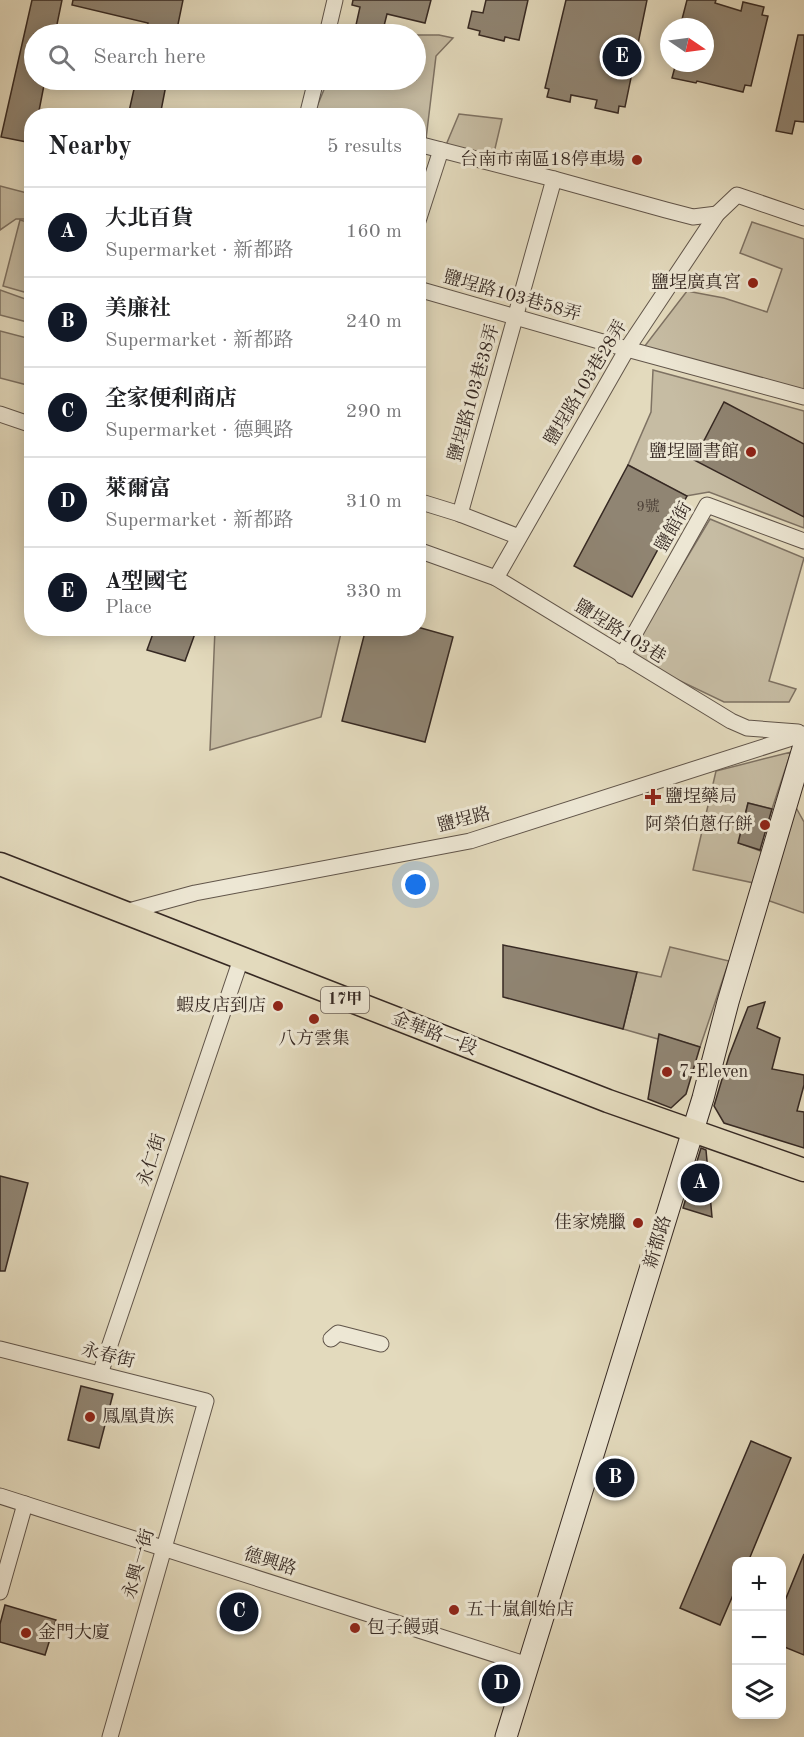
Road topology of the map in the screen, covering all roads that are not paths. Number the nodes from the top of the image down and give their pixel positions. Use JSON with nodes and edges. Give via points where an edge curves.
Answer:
{"nodes":[{"id":1,"x":335,"y":0,"type":"edge"},
{"id":2,"x":329,"y":24,"type":"edge"},
{"id":3,"x":314,"y":90,"type":"edge"},
{"id":4,"x":309,"y":108,"type":"edge"},
{"id":5,"x":426,"y":146,"type":"edge"},
{"id":6,"x":441,"y":150,"type":"junction"},
{"id":7,"x":554,"y":179,"type":"junction"},
{"id":8,"x":426,"y":196,"type":"edge"},
{"id":9,"x":717,"y":214,"type":"junction"},
{"id":10,"x":804,"y":218,"type":"edge"},
{"id":11,"x":426,"y":291,"type":"edge"},
{"id":12,"x":516,"y":317,"type":"junction"},
{"id":13,"x":627,"y":349,"type":"junction"},
{"id":14,"x":804,"y":397,"type":"edge"},
{"id":15,"x":0,"y":414,"type":"edge"},
{"id":16,"x":24,"y":422,"type":"edge"},
{"id":17,"x":426,"y":503,"type":"edge"},
{"id":18,"x":460,"y":514,"type":"junction"},
{"id":19,"x":519,"y":537,"type":"junction"},
{"id":20,"x":804,"y":542,"type":"edge"},
{"id":21,"x":426,"y":553,"type":"edge"},
{"id":22,"x":496,"y":578,"type":"junction"},
{"id":23,"x":622,"y":656,"type":"junction"},
{"id":24,"x":804,"y":734,"type":"edge"},
{"id":25,"x":804,"y":745,"type":"edge"},
{"id":26,"x":0,"y":864,"type":"edge"},
{"id":27,"x":125,"y":912,"type":"junction"},
{"id":28,"x":241,"y":959,"type":"junction"},
{"id":29,"x":692,"y":1131,"type":"junction"},
{"id":30,"x":804,"y":1170,"type":"edge"},
{"id":31,"x":331,"y":1339,"type":"dead end"},
{"id":32,"x":381,"y":1344,"type":"dead end"},
{"id":33,"x":0,"y":1349,"type":"edge"},
{"id":34,"x":100,"y":1374,"type":"junction"},
{"id":35,"x":206,"y":1401,"type":"joint"},
{"id":36,"x":0,"y":1496,"type":"edge"},
{"id":37,"x":25,"y":1504,"type":"junction"},
{"id":38,"x":164,"y":1548,"type":"junction"},
{"id":39,"x":0,"y":1592,"type":"edge"},
{"id":40,"x":528,"y":1665,"type":"junction"},
{"id":41,"x":110,"y":1737,"type":"edge"},
{"id":42,"x":506,"y":1737,"type":"edge"}],
"edges":[{"from":1,"to":2,"type":"street"},
{"from":3,"to":4,"type":"street"},
{"from":5,"to":6,"type":"street"},
{"from":6,"to":7,"type":"street"},
{"from":6,"to":8,"type":"street"},
{"from":7,"to":9,"type":"street","via":[[693,217]]},
{"from":7,"to":12,"type":"street","name":"鹽埕路103巷38弄"},
{"from":9,"to":10,"type":"street","name":"鹽埕路103巷28弄","via":[[736,195]]},
{"from":9,"to":13,"type":"street","name":"鹽埕路103巷28弄"},
{"from":11,"to":12,"type":"street","name":"鹽埕路103巷58弄"},
{"from":12,"to":13,"type":"street","name":"鹽埕路103巷58弄"},
{"from":12,"to":18,"type":"street","name":"鹽埕路103巷38弄"},
{"from":13,"to":14,"type":"street","name":"鹽埕路103巷58弄"},
{"from":13,"to":19,"type":"street","name":"鹽埕路103巷28弄"},
{"from":15,"to":16,"type":"street"},
{"from":17,"to":18,"type":"street"},
{"from":18,"to":19,"type":"street"},
{"from":19,"to":22,"type":"street","name":"鹽埕路103巷28弄"},
{"from":20,"to":23,"type":"street","name":"鹽館街","via":[[707,505]]},
{"from":21,"to":22,"type":"street","name":"鹽埕路103巷"},
{"from":22,"to":23,"type":"street","name":"鹽埕路103巷"},
{"from":23,"to":24,"type":"street","name":"鹽埕路103巷","via":[[739,725]]},
{"from":24,"to":27,"type":"street","name":"鹽埕路","via":[[470,841],[195,893]]},
{"from":25,"to":29,"type":"street","name":"新都路"},
{"from":26,"to":27,"type":"main road","name":"金華路一段","number":"17甲"},
{"from":27,"to":28,"type":"main road","name":"金華路一段","number":"17甲"},
{"from":28,"to":29,"type":"main road","name":"金華路一段","number":"17甲"},
{"from":28,"to":34,"type":"street","name":"永仁街"},
{"from":29,"to":30,"type":"main road","name":"金華路一段","number":"17甲"},
{"from":29,"to":40,"type":"street","name":"新都路"},
{"from":31,"to":32,"type":"street","via":[[338,1333]]},
{"from":33,"to":34,"type":"street","name":"永春街"},
{"from":34,"to":35,"type":"street","name":"永春街"},
{"from":35,"to":38,"type":"street","name":"永興一街"},
{"from":36,"to":37,"type":"street","name":"德興路"},
{"from":37,"to":38,"type":"street","name":"德興路"},
{"from":37,"to":39,"type":"street"},
{"from":38,"to":40,"type":"street","name":"德興路"},
{"from":38,"to":41,"type":"street","name":"永興一街"},
{"from":40,"to":42,"type":"street","name":"新都路"}]}
